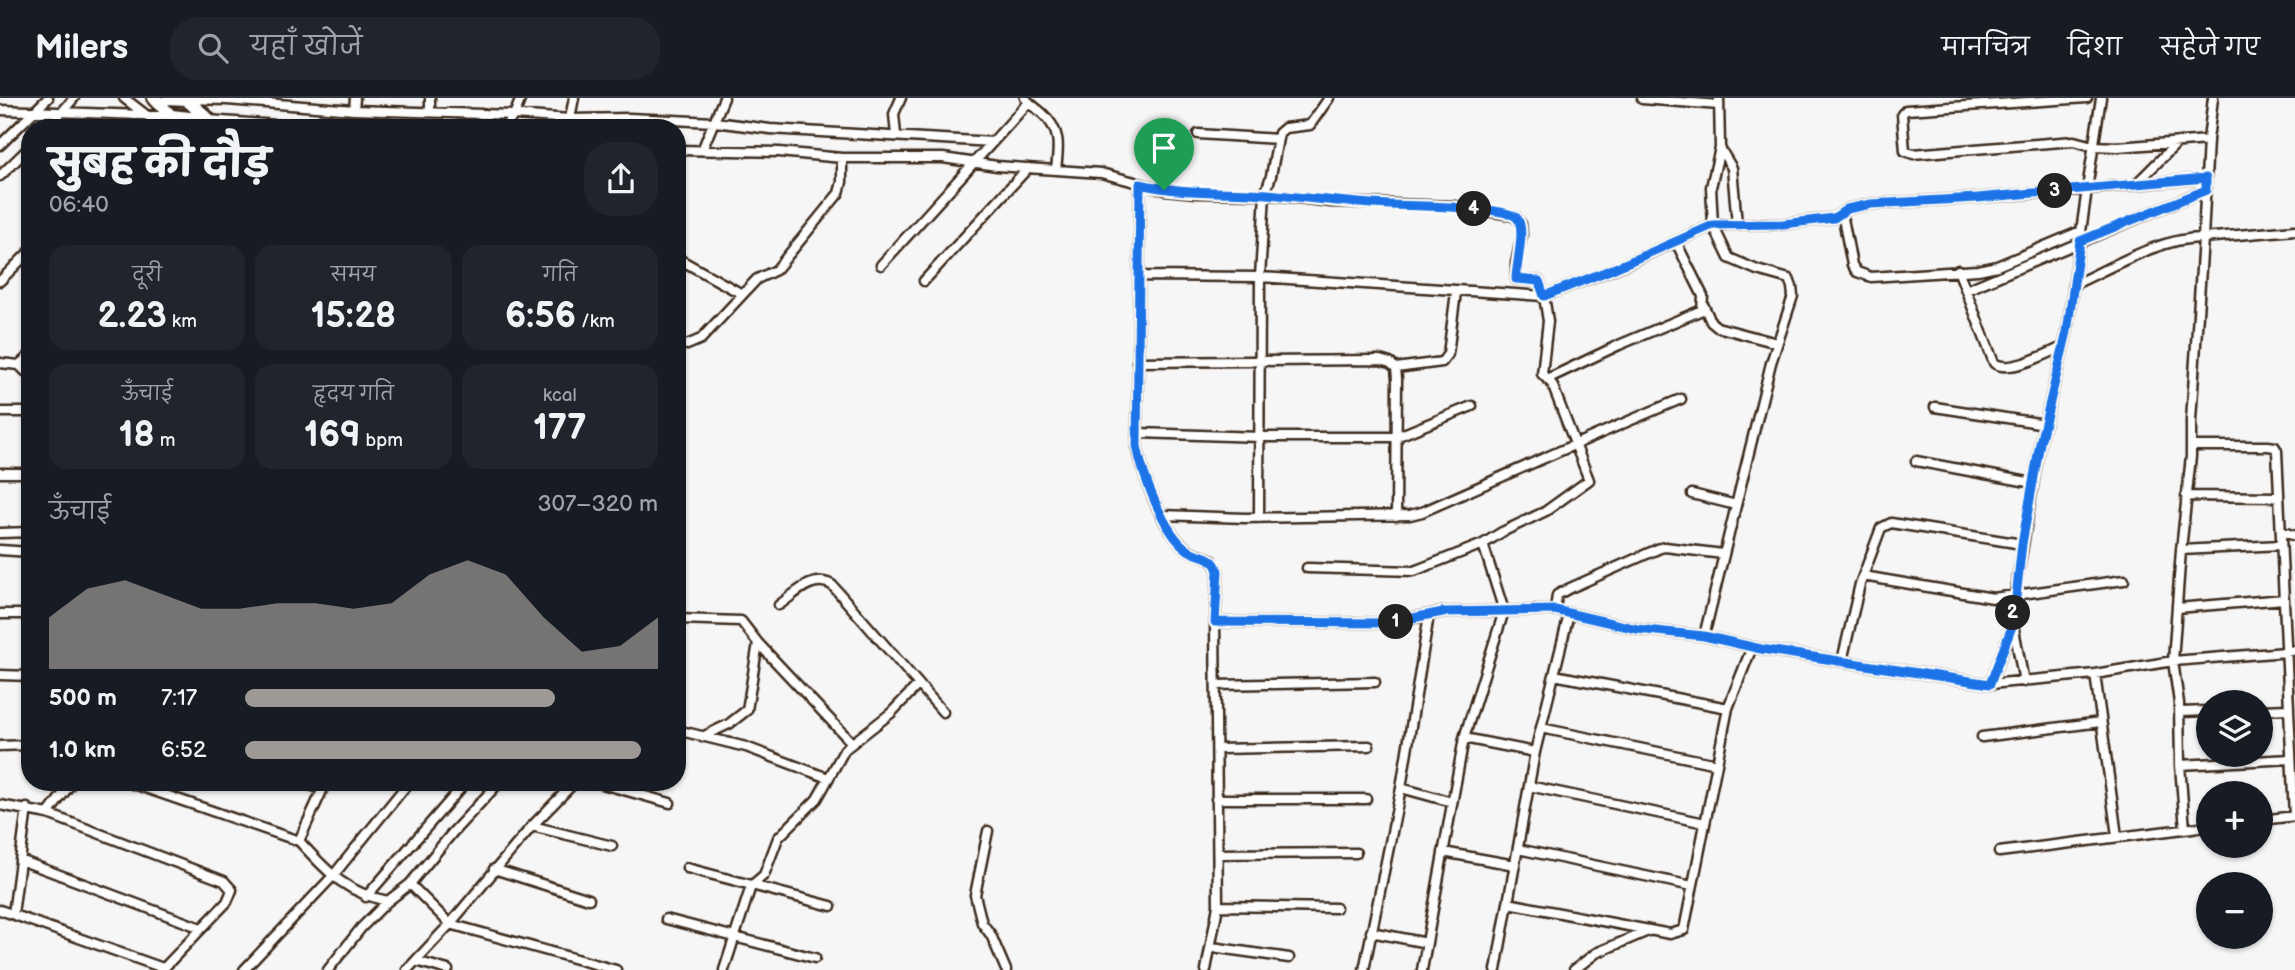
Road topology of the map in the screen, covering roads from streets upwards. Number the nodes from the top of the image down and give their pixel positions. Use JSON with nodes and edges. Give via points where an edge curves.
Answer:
{"nodes":[{"id":1,"x":48,"y":98,"type":"edge"},
{"id":2,"x":74,"y":98,"type":"edge"},
{"id":3,"x":124,"y":98,"type":"edge"},
{"id":4,"x":154,"y":98,"type":"edge"},
{"id":5,"x":168,"y":98,"type":"edge"},
{"id":6,"x":355,"y":98,"type":"edge"},
{"id":7,"x":430,"y":98,"type":"edge"},
{"id":8,"x":520,"y":98,"type":"edge"},
{"id":9,"x":574,"y":98,"type":"edge"},
{"id":10,"x":724,"y":98,"type":"edge"},
{"id":11,"x":901,"y":98,"type":"edge"},
{"id":12,"x":1329,"y":98,"type":"edge"},
{"id":13,"x":2087,"y":98,"type":"edge"},
{"id":14,"x":2102,"y":98,"type":"edge"},
{"id":15,"x":2213,"y":98,"type":"edge"},
{"id":16,"x":186,"y":99,"type":"edge"},
{"id":17,"x":1642,"y":99,"type":"edge"},
{"id":18,"x":255,"y":100,"type":"edge"},
{"id":19,"x":1027,"y":100,"type":"edge"},
{"id":20,"x":1719,"y":102,"type":"edge"},
{"id":21,"x":0,"y":110,"type":"edge"},
{"id":22,"x":354,"y":110,"type":"junction"},
{"id":23,"x":36,"y":111,"type":"junction"},
{"id":24,"x":430,"y":112,"type":"junction"},
{"id":25,"x":62,"y":113,"type":"junction"},
{"id":26,"x":148,"y":115,"type":"junction"},
{"id":27,"x":514,"y":115,"type":"junction"},
{"id":28,"x":171,"y":116,"type":"junction"},
{"id":29,"x":28,"y":119,"type":"edge"},
{"id":30,"x":56,"y":119,"type":"edge"},
{"id":31,"x":152,"y":119,"type":"edge"},
{"id":32,"x":174,"y":119,"type":"edge"},
{"id":33,"x":186,"y":119,"type":"edge"},
{"id":34,"x":207,"y":119,"type":"edge"},
{"id":35,"x":511,"y":119,"type":"edge"},
{"id":36,"x":538,"y":119,"type":"edge"},
{"id":37,"x":570,"y":119,"type":"edge"},
{"id":38,"x":619,"y":119,"type":"edge"},
{"id":39,"x":650,"y":119,"type":"edge"},
{"id":40,"x":686,"y":121,"type":"edge"},
{"id":41,"x":715,"y":122,"type":"junction"},
{"id":42,"x":21,"y":125,"type":"edge"},
{"id":43,"x":1198,"y":134,"type":"dead end"},
{"id":44,"x":896,"y":135,"type":"junction"},
{"id":45,"x":1278,"y":139,"type":"junction"},
{"id":46,"x":2208,"y":141,"type":"junction"},
{"id":47,"x":993,"y":142,"type":"junction"},
{"id":48,"x":2178,"y":142,"type":"junction"},
{"id":49,"x":0,"y":145,"type":"edge"},
{"id":50,"x":2093,"y":146,"type":"junction"},
{"id":51,"x":1720,"y":148,"type":"junction"},
{"id":52,"x":686,"y":149,"type":"edge"},
{"id":53,"x":702,"y":150,"type":"junction"},
{"id":54,"x":21,"y":156,"type":"edge"},
{"id":55,"x":842,"y":158,"type":"junction"},
{"id":56,"x":976,"y":163,"type":"junction"},
{"id":57,"x":1028,"y":168,"type":"junction"},
{"id":58,"x":1056,"y":169,"type":"junction"},
{"id":59,"x":0,"y":176,"type":"edge"},
{"id":60,"x":2206,"y":178,"type":"junction"},
{"id":61,"x":1140,"y":184,"type":"junction"},
{"id":62,"x":2136,"y":184,"type":"junction"},
{"id":63,"x":2087,"y":189,"type":"junction"},
{"id":64,"x":2206,"y":190,"type":"junction"},
{"id":65,"x":1265,"y":194,"type":"junction"},
{"id":66,"x":1842,"y":213,"type":"junction"},
{"id":67,"x":1713,"y":225,"type":"junction"},
{"id":68,"x":1737,"y":225,"type":"junction"},
{"id":69,"x":2295,"y":230,"type":"edge"},
{"id":70,"x":2081,"y":231,"type":"junction"},
{"id":71,"x":2203,"y":238,"type":"junction"},
{"id":72,"x":2080,"y":241,"type":"junction"},
{"id":73,"x":1676,"y":242,"type":"junction"},
{"id":74,"x":21,"y":260,"type":"edge"},
{"id":75,"x":686,"y":263,"type":"edge"},
{"id":76,"x":881,"y":265,"type":"dead end"},
{"id":77,"x":1958,"y":270,"type":"junction"},
{"id":78,"x":1140,"y":276,"type":"junction"},
{"id":79,"x":1261,"y":277,"type":"junction"},
{"id":80,"x":0,"y":281,"type":"edge"},
{"id":81,"x":925,"y":281,"type":"dead end"},
{"id":82,"x":2073,"y":285,"type":"junction"},
{"id":83,"x":1966,"y":290,"type":"junction"},
{"id":84,"x":1456,"y":292,"type":"junction"},
{"id":85,"x":741,"y":294,"type":"junction"},
{"id":86,"x":1544,"y":296,"type":"junction"},
{"id":87,"x":1703,"y":306,"type":"junction"},
{"id":88,"x":1777,"y":343,"type":"junction"},
{"id":89,"x":686,"y":345,"type":"edge"},
{"id":90,"x":2063,"y":347,"type":"junction"},
{"id":91,"x":1137,"y":362,"type":"junction"},
{"id":92,"x":1260,"y":362,"type":"junction"},
{"id":93,"x":0,"y":363,"type":"edge"},
{"id":94,"x":19,"y":365,"type":"edge"},
{"id":95,"x":1396,"y":368,"type":"junction"},
{"id":96,"x":1547,"y":379,"type":"junction"},
{"id":97,"x":1681,"y":399,"type":"dead end"},
{"id":98,"x":1472,"y":406,"type":"dead end"},
{"id":99,"x":1935,"y":407,"type":"dead end"},
{"id":100,"x":0,"y":412,"type":"edge"},
{"id":101,"x":21,"y":412,"type":"edge"},
{"id":102,"x":2045,"y":424,"type":"junction"},
{"id":103,"x":1139,"y":433,"type":"junction"},
{"id":104,"x":1260,"y":437,"type":"junction"},
{"id":105,"x":1396,"y":437,"type":"junction"},
{"id":106,"x":1576,"y":443,"type":"junction"},
{"id":107,"x":2192,"y":446,"type":"junction"},
{"id":108,"x":1916,"y":461,"type":"dead end"},
{"id":109,"x":0,"y":473,"type":"edge"},
{"id":110,"x":21,"y":473,"type":"edge"},
{"id":111,"x":2033,"y":483,"type":"junction"},
{"id":112,"x":1692,"y":494,"type":"dead end"},
{"id":113,"x":2186,"y":496,"type":"junction"},
{"id":114,"x":2278,"y":497,"type":"junction"},
{"id":115,"x":1736,"y":505,"type":"junction"},
{"id":116,"x":1162,"y":515,"type":"junction"},
{"id":117,"x":1396,"y":516,"type":"junction"},
{"id":118,"x":1259,"y":518,"type":"junction"},
{"id":119,"x":2281,"y":530,"type":"junction"},
{"id":120,"x":21,"y":532,"type":"edge"},
{"id":121,"x":0,"y":533,"type":"edge"},
{"id":122,"x":2295,"y":536,"type":"edge"},
{"id":123,"x":1483,"y":544,"type":"junction"},
{"id":124,"x":2022,"y":544,"type":"junction"},
{"id":125,"x":2281,"y":545,"type":"junction"},
{"id":126,"x":0,"y":550,"type":"edge"},
{"id":127,"x":2181,"y":550,"type":"junction"},
{"id":128,"x":21,"y":551,"type":"edge"},
{"id":129,"x":1723,"y":554,"type":"junction"},
{"id":130,"x":1307,"y":568,"type":"dead end"},
{"id":131,"x":1863,"y":576,"type":"junction"},
{"id":132,"x":2124,"y":580,"type":"dead end"},
{"id":133,"x":2015,"y":594,"type":"junction"},
{"id":134,"x":2284,"y":600,"type":"junction"},
{"id":135,"x":779,"y":605,"type":"dead end"},
{"id":136,"x":2177,"y":608,"type":"junction"},
{"id":137,"x":1555,"y":610,"type":"junction"},
{"id":138,"x":1504,"y":611,"type":"junction"},
{"id":139,"x":0,"y":614,"type":"edge"},
{"id":140,"x":21,"y":614,"type":"edge"},
{"id":141,"x":1569,"y":614,"type":"junction"},
{"id":142,"x":1429,"y":615,"type":"junction"},
{"id":143,"x":686,"y":619,"type":"edge"},
{"id":144,"x":1215,"y":622,"type":"junction"},
{"id":145,"x":2013,"y":624,"type":"junction"},
{"id":146,"x":1704,"y":636,"type":"junction"},
{"id":147,"x":758,"y":643,"type":"junction"},
{"id":148,"x":1752,"y":647,"type":"junction"},
{"id":149,"x":2291,"y":651,"type":"edge"},
{"id":150,"x":1842,"y":661,"type":"junction"},
{"id":151,"x":2173,"y":661,"type":"junction"},
{"id":152,"x":2095,"y":674,"type":"junction"},
{"id":153,"x":0,"y":675,"type":"edge"},
{"id":154,"x":21,"y":676,"type":"edge"},
{"id":155,"x":1554,"y":676,"type":"junction"},
{"id":156,"x":1375,"y":682,"type":"dead end"},
{"id":157,"x":2024,"y":682,"type":"junction"},
{"id":158,"x":1990,"y":684,"type":"junction"},
{"id":159,"x":918,"y":685,"type":"junction"},
{"id":160,"x":1216,"y":685,"type":"junction"},
{"id":161,"x":1728,"y":708,"type":"junction"},
{"id":162,"x":2273,"y":709,"type":"edge"},
{"id":163,"x":2289,"y":709,"type":"junction"},
{"id":164,"x":2196,"y":711,"type":"edge"},
{"id":165,"x":943,"y":712,"type":"dead end"},
{"id":166,"x":2180,"y":712,"type":"junction"},
{"id":167,"x":2102,"y":722,"type":"junction"},
{"id":168,"x":1541,"y":728,"type":"junction"},
{"id":169,"x":686,"y":733,"type":"edge"},
{"id":170,"x":702,"y":737,"type":"junction"},
{"id":171,"x":1982,"y":737,"type":"dead end"},
{"id":172,"x":1464,"y":738,"type":"junction"},
{"id":173,"x":852,"y":743,"type":"junction"},
{"id":174,"x":21,"y":745,"type":"edge"},
{"id":175,"x":0,"y":746,"type":"edge"},
{"id":176,"x":1368,"y":746,"type":"dead end"},
{"id":177,"x":1217,"y":749,"type":"junction"},
{"id":178,"x":1535,"y":752,"type":"junction"},
{"id":179,"x":2291,"y":759,"type":"junction"},
{"id":180,"x":1717,"y":764,"type":"junction"},
{"id":181,"x":2180,"y":765,"type":"junction"},
{"id":182,"x":828,"y":778,"type":"junction"},
{"id":183,"x":1529,"y":786,"type":"junction"},
{"id":184,"x":1401,"y":788,"type":"junction"},
{"id":185,"x":65,"y":791,"type":"edge"},
{"id":186,"x":154,"y":791,"type":"edge"},
{"id":187,"x":322,"y":791,"type":"edge"},
{"id":188,"x":402,"y":791,"type":"edge"},
{"id":189,"x":458,"y":791,"type":"edge"},
{"id":190,"x":490,"y":791,"type":"edge"},
{"id":191,"x":566,"y":791,"type":"edge"},
{"id":192,"x":627,"y":791,"type":"edge"},
{"id":193,"x":1216,"y":799,"type":"junction"},
{"id":194,"x":1366,"y":799,"type":"dead end"},
{"id":195,"x":1452,"y":802,"type":"junction"},
{"id":196,"x":670,"y":803,"type":"dead end"},
{"id":197,"x":0,"y":805,"type":"edge"},
{"id":198,"x":27,"y":808,"type":"junction"},
{"id":199,"x":48,"y":814,"type":"junction"},
{"id":200,"x":2295,"y":816,"type":"edge"},
{"id":201,"x":2273,"y":819,"type":"edge"},
{"id":202,"x":1705,"y":823,"type":"junction"},
{"id":203,"x":532,"y":825,"type":"junction"},
{"id":204,"x":2196,"y":827,"type":"edge"},
{"id":205,"x":2185,"y":828,"type":"junction"},
{"id":206,"x":988,"y":831,"type":"dead end"},
{"id":207,"x":2117,"y":836,"type":"junction"},
{"id":208,"x":299,"y":841,"type":"junction"},
{"id":209,"x":612,"y":846,"type":"dead end"},
{"id":210,"x":1518,"y":849,"type":"junction"},
{"id":211,"x":1443,"y":852,"type":"junction"},
{"id":212,"x":1999,"y":852,"type":"dead end"},
{"id":213,"x":1356,"y":853,"type":"dead end"},
{"id":214,"x":1217,"y":854,"type":"junction"},
{"id":215,"x":20,"y":860,"type":"junction"},
{"id":216,"x":1515,"y":865,"type":"junction"},
{"id":217,"x":687,"y":868,"type":"dead end"},
{"id":218,"x":494,"y":869,"type":"junction"},
{"id":219,"x":332,"y":877,"type":"junction"},
{"id":220,"x":410,"y":884,"type":"junction"},
{"id":221,"x":751,"y":886,"type":"junction"},
{"id":222,"x":1692,"y":886,"type":"junction"},
{"id":223,"x":366,"y":897,"type":"junction"},
{"id":224,"x":589,"y":899,"type":"dead end"},
{"id":225,"x":388,"y":901,"type":"junction"},
{"id":226,"x":1508,"y":903,"type":"junction"},
{"id":227,"x":831,"y":906,"type":"dead end"},
{"id":228,"x":1218,"y":906,"type":"junction"},
{"id":229,"x":1336,"y":908,"type":"dead end"},
{"id":230,"x":0,"y":911,"type":"edge"},
{"id":231,"x":13,"y":914,"type":"junction"},
{"id":232,"x":666,"y":919,"type":"dead end"},
{"id":233,"x":450,"y":924,"type":"junction"},
{"id":234,"x":201,"y":928,"type":"junction"},
{"id":235,"x":1652,"y":930,"type":"junction"},
{"id":236,"x":1371,"y":932,"type":"junction"},
{"id":237,"x":734,"y":939,"type":"junction"},
{"id":238,"x":1427,"y":943,"type":"junction"},
{"id":239,"x":1212,"y":947,"type":"junction"},
{"id":240,"x":815,"y":958,"type":"dead end"},
{"id":241,"x":1289,"y":958,"type":"dead end"},
{"id":242,"x":416,"y":961,"type":"junction"},
{"id":243,"x":163,"y":969,"type":"edge"},
{"id":244,"x":244,"y":970,"type":"edge"},
{"id":245,"x":328,"y":970,"type":"edge"},
{"id":246,"x":407,"y":970,"type":"edge"},
{"id":247,"x":448,"y":970,"type":"edge"},
{"id":248,"x":616,"y":970,"type":"edge"},
{"id":249,"x":724,"y":970,"type":"edge"},
{"id":250,"x":1006,"y":970,"type":"edge"},
{"id":251,"x":1206,"y":970,"type":"edge"},
{"id":252,"x":1364,"y":970,"type":"edge"},
{"id":253,"x":1422,"y":970,"type":"edge"},
{"id":254,"x":1496,"y":970,"type":"edge"},
{"id":255,"x":1574,"y":970,"type":"edge"}],
"edges":[{"from":1,"to":23,"type":"street"},
{"from":2,"to":25,"type":"street"},
{"from":3,"to":26,"type":"street"},
{"from":4,"to":28,"type":"street"},
{"from":5,"to":16,"type":"street"},
{"from":6,"to":22,"type":"street"},
{"from":7,"to":24,"type":"street"},
{"from":8,"to":27,"type":"street"},
{"from":9,"to":37,"type":"street"},
{"from":10,"to":41,"type":"street"},
{"from":11,"to":44,"type":"street","via":[[894,114]]},
{"from":12,"to":45,"type":"street","via":[[1310,125],[1284,128]]},
{"from":13,"to":50,"type":"street","via":[[1906,110],[1902,114],[1904,147],[1913,154],[2074,141]]},
{"from":14,"to":50,"type":"street"},
{"from":15,"to":46,"type":"street"},
{"from":16,"to":18,"type":"street"},
{"from":16,"to":34,"type":"street"},
{"from":17,"to":20,"type":"street"},
{"from":18,"to":22,"type":"street"},
{"from":19,"to":47,"type":"street"},
{"from":19,"to":58,"type":"street","via":[[1055,129],[1060,144]]},
{"from":20,"to":51,"type":"street"},
{"from":21,"to":23,"type":"street"},
{"from":22,"to":24,"type":"street"},
{"from":23,"to":25,"type":"street"},
{"from":23,"to":29,"type":"street"},
{"from":24,"to":27,"type":"street"},
{"from":25,"to":26,"type":"street"},
{"from":25,"to":30,"type":"street"},
{"from":26,"to":28,"type":"street"},
{"from":26,"to":31,"type":"street"},
{"from":27,"to":35,"type":"street"},
{"from":27,"to":36,"type":"street"},
{"from":28,"to":32,"type":"street"},
{"from":28,"to":33,"type":"street"},
{"from":38,"to":39,"type":"street"},
{"from":40,"to":41,"type":"street"},
{"from":41,"to":44,"type":"street"},
{"from":41,"to":53,"type":"street"},
{"from":42,"to":49,"type":"street"},
{"from":43,"to":45,"type":"street"},
{"from":44,"to":47,"type":"street"},
{"from":45,"to":65,"type":"street"},
{"from":46,"to":48,"type":"street"},
{"from":46,"to":60,"type":"street"},
{"from":47,"to":56,"type":"street"},
{"from":48,"to":50,"type":"street"},
{"from":48,"to":62,"type":"street"},
{"from":50,"to":63,"type":"street"},
{"from":51,"to":67,"type":"street","via":[[1711,187]]},
{"from":51,"to":68,"type":"street","via":[[1732,168]]},
{"from":52,"to":53,"type":"street"},
{"from":53,"to":55,"type":"street"},
{"from":54,"to":59,"type":"street"},
{"from":55,"to":56,"type":"street","via":[[943,158]]},
{"from":55,"to":85,"type":"street","via":[[839,193],[776,270]]},
{"from":56,"to":57,"type":"street"},
{"from":56,"to":76,"type":"street"},
{"from":57,"to":58,"type":"street"},
{"from":57,"to":81,"type":"street"},
{"from":58,"to":61,"type":"street","via":[[1101,173]]},
{"from":60,"to":62,"type":"street"},
{"from":60,"to":64,"type":"street"},
{"from":61,"to":65,"type":"street","via":[[1195,193]]},
{"from":61,"to":78,"type":"street"},
{"from":62,"to":63,"type":"street"},
{"from":63,"to":66,"type":"street","via":[[1871,204]]},
{"from":63,"to":70,"type":"street"},
{"from":64,"to":71,"type":"street"},
{"from":64,"to":72,"type":"street"},
{"from":65,"to":79,"type":"street"},
{"from":65,"to":86,"type":"street","via":[[1331,202],[1454,206],[1516,217],[1522,235],[1516,279],[1539,281]]},
{"from":66,"to":68,"type":"street","via":[[1783,224]]},
{"from":66,"to":77,"type":"street","via":[[1852,265],[1862,276]]},
{"from":67,"to":68,"type":"street"},
{"from":67,"to":73,"type":"street"},
{"from":67,"to":88,"type":"street","via":[[1728,258],[1789,279],[1793,296]]},
{"from":69,"to":71,"type":"street"},
{"from":70,"to":72,"type":"street"},
{"from":70,"to":77,"type":"street","via":[[1997,266]]},
{"from":71,"to":82,"type":"street","via":[[2165,244]]},
{"from":71,"to":107,"type":"street"},
{"from":72,"to":82,"type":"street"},
{"from":72,"to":83,"type":"street"},
{"from":73,"to":86,"type":"street"},
{"from":73,"to":87,"type":"street","via":[[1703,296]]},
{"from":74,"to":80,"type":"street"},
{"from":75,"to":85,"type":"street"},
{"from":77,"to":83,"type":"street"},
{"from":78,"to":79,"type":"street"},
{"from":78,"to":91,"type":"street"},
{"from":79,"to":84,"type":"street"},
{"from":79,"to":92,"type":"street"},
{"from":82,"to":90,"type":"street"},
{"from":83,"to":90,"type":"street","via":[[1999,367]]},
{"from":84,"to":86,"type":"street"},
{"from":84,"to":95,"type":"street","via":[[1448,354],[1442,362]]},
{"from":85,"to":89,"type":"street","via":[[701,339]]},
{"from":86,"to":96,"type":"street","via":[[1548,321],[1542,374]]},
{"from":87,"to":88,"type":"street","via":[[1717,327]]},
{"from":87,"to":96,"type":"street","via":[[1699,312]]},
{"from":88,"to":115,"type":"street"},
{"from":90,"to":102,"type":"street"},
{"from":91,"to":92,"type":"street"},
{"from":91,"to":103,"type":"street"},
{"from":92,"to":95,"type":"street","via":[[1380,360]]},
{"from":92,"to":104,"type":"street"},
{"from":93,"to":94,"type":"street"},
{"from":95,"to":105,"type":"street"},
{"from":96,"to":106,"type":"street"},
{"from":97,"to":106,"type":"street"},
{"from":98,"to":105,"type":"street"},
{"from":99,"to":102,"type":"street"},
{"from":100,"to":101,"type":"street"},
{"from":102,"to":111,"type":"street"},
{"from":103,"to":104,"type":"street"},
{"from":103,"to":116,"type":"street","via":[[1140,464]]},
{"from":104,"to":105,"type":"street"},
{"from":104,"to":118,"type":"street"},
{"from":105,"to":117,"type":"street"},
{"from":106,"to":117,"type":"street","via":[[1422,512]]},
{"from":106,"to":123,"type":"street","via":[[1589,480],[1546,511]]},
{"from":107,"to":113,"type":"street"},
{"from":107,"to":114,"type":"street","via":[[2275,447]]},
{"from":108,"to":111,"type":"street"},
{"from":109,"to":110,"type":"street"},
{"from":111,"to":124,"type":"street"},
{"from":112,"to":115,"type":"street"},
{"from":113,"to":114,"type":"street"},
{"from":113,"to":127,"type":"street"},
{"from":114,"to":119,"type":"street"},
{"from":115,"to":129,"type":"street"},
{"from":116,"to":118,"type":"street"},
{"from":116,"to":144,"type":"street","via":[[1188,550],[1216,565]]},
{"from":117,"to":118,"type":"street"},
{"from":119,"to":122,"type":"street"},
{"from":119,"to":125,"type":"street"},
{"from":120,"to":121,"type":"street"},
{"from":123,"to":130,"type":"street","via":[[1414,571]]},
{"from":123,"to":138,"type":"street"},
{"from":124,"to":131,"type":"street","via":[[1891,523],[1881,528]]},
{"from":124,"to":133,"type":"street"},
{"from":125,"to":127,"type":"street"},
{"from":125,"to":134,"type":"street"},
{"from":126,"to":128,"type":"street"},
{"from":127,"to":136,"type":"street"},
{"from":129,"to":137,"type":"street","via":[[1660,548],[1568,589],[1558,595]]},
{"from":129,"to":146,"type":"street"},
{"from":131,"to":133,"type":"street","via":[[1981,598]]},
{"from":131,"to":150,"type":"street"},
{"from":132,"to":133,"type":"street"},
{"from":133,"to":145,"type":"street"},
{"from":134,"to":136,"type":"street"},
{"from":134,"to":149,"type":"street"},
{"from":135,"to":159,"type":"street","via":[[811,583],[832,585]]},
{"from":136,"to":151,"type":"street"},
{"from":137,"to":138,"type":"street"},
{"from":137,"to":141,"type":"street"},
{"from":138,"to":142,"type":"street"},
{"from":138,"to":172,"type":"street"},
{"from":139,"to":140,"type":"street"},
{"from":141,"to":146,"type":"street","via":[[1637,629]]},
{"from":141,"to":155,"type":"street"},
{"from":142,"to":144,"type":"street","via":[[1387,623]]},
{"from":142,"to":184,"type":"street"},
{"from":143,"to":147,"type":"street","via":[[741,621]]},
{"from":144,"to":160,"type":"street"},
{"from":145,"to":157,"type":"street"},
{"from":145,"to":158,"type":"street"},
{"from":146,"to":148,"type":"street"},
{"from":147,"to":170,"type":"street","via":[[747,710]]},
{"from":147,"to":173,"type":"street"},
{"from":148,"to":150,"type":"street"},
{"from":148,"to":161,"type":"street"},
{"from":149,"to":151,"type":"street"},
{"from":149,"to":163,"type":"street"},
{"from":150,"to":158,"type":"street"},
{"from":151,"to":152,"type":"street"},
{"from":151,"to":166,"type":"street"},
{"from":152,"to":157,"type":"street"},
{"from":152,"to":167,"type":"street"},
{"from":153,"to":154,"type":"street"},
{"from":155,"to":161,"type":"street"},
{"from":155,"to":168,"type":"street"},
{"from":156,"to":160,"type":"street"},
{"from":157,"to":158,"type":"street"},
{"from":159,"to":165,"type":"street"},
{"from":159,"to":173,"type":"street"},
{"from":160,"to":177,"type":"street"},
{"from":161,"to":180,"type":"street"},
{"from":162,"to":163,"type":"street"},
{"from":163,"to":179,"type":"street"},
{"from":164,"to":166,"type":"street"},
{"from":166,"to":181,"type":"street"},
{"from":167,"to":171,"type":"street"},
{"from":167,"to":207,"type":"street"},
{"from":168,"to":178,"type":"street"},
{"from":168,"to":180,"type":"street"},
{"from":169,"to":170,"type":"street"},
{"from":170,"to":182,"type":"street","via":[[746,747]]},
{"from":172,"to":178,"type":"street"},
{"from":172,"to":195,"type":"street"},
{"from":173,"to":182,"type":"street"},
{"from":174,"to":175,"type":"street"},
{"from":176,"to":177,"type":"street"},
{"from":177,"to":193,"type":"street"},
{"from":178,"to":183,"type":"street"},
{"from":179,"to":181,"type":"street"},
{"from":179,"to":200,"type":"street"},
{"from":180,"to":202,"type":"street"},
{"from":181,"to":205,"type":"street"},
{"from":182,"to":221,"type":"street","via":[[817,799],[778,838],[764,875]]},
{"from":183,"to":202,"type":"street"},
{"from":183,"to":210,"type":"street"},
{"from":184,"to":195,"type":"street"},
{"from":184,"to":236,"type":"street"},
{"from":185,"to":199,"type":"street"},
{"from":186,"to":208,"type":"street"},
{"from":187,"to":208,"type":"street"},
{"from":188,"to":219,"type":"street"},
{"from":189,"to":223,"type":"street"},
{"from":190,"to":220,"type":"street"},
{"from":191,"to":203,"type":"street"},
{"from":192,"to":196,"type":"street"},
{"from":193,"to":194,"type":"street"},
{"from":193,"to":214,"type":"street"},
{"from":195,"to":211,"type":"street"},
{"from":197,"to":198,"type":"street"},
{"from":198,"to":199,"type":"street"},
{"from":198,"to":215,"type":"street"},
{"from":199,"to":234,"type":"street","via":[[224,881],[232,890],[231,897]]},
{"from":200,"to":201,"type":"street"},
{"from":202,"to":222,"type":"street"},
{"from":203,"to":209,"type":"street"},
{"from":203,"to":218,"type":"street"},
{"from":204,"to":205,"type":"street"},
{"from":205,"to":207,"type":"street"},
{"from":206,"to":250,"type":"street","via":[[975,895],[982,923]]},
{"from":207,"to":212,"type":"street"},
{"from":208,"to":219,"type":"street"},
{"from":210,"to":216,"type":"street"},
{"from":210,"to":222,"type":"street"},
{"from":211,"to":216,"type":"street"},
{"from":211,"to":238,"type":"street"},
{"from":213,"to":214,"type":"street"},
{"from":214,"to":228,"type":"street"},
{"from":215,"to":231,"type":"street"},
{"from":215,"to":234,"type":"street"},
{"from":216,"to":226,"type":"street"},
{"from":217,"to":221,"type":"street"},
{"from":218,"to":224,"type":"street"},
{"from":218,"to":233,"type":"street"},
{"from":219,"to":223,"type":"street"},
{"from":219,"to":244,"type":"street"},
{"from":220,"to":225,"type":"street"},
{"from":220,"to":233,"type":"street"},
{"from":221,"to":227,"type":"street"},
{"from":221,"to":237,"type":"street"},
{"from":222,"to":235,"type":"street","via":[[1684,930],[1670,934]]},
{"from":223,"to":225,"type":"street"},
{"from":225,"to":245,"type":"street"},
{"from":226,"to":235,"type":"street"},
{"from":226,"to":254,"type":"street"},
{"from":228,"to":229,"type":"street"},
{"from":228,"to":239,"type":"street"},
{"from":230,"to":231,"type":"street"},
{"from":231,"to":243,"type":"street"},
{"from":232,"to":237,"type":"street"},
{"from":233,"to":242,"type":"street"},
{"from":233,"to":248,"type":"street"},
{"from":234,"to":243,"type":"street"},
{"from":235,"to":255,"type":"street","via":[[1596,953]]},
{"from":236,"to":238,"type":"street"},
{"from":236,"to":252,"type":"street"},
{"from":237,"to":240,"type":"street"},
{"from":237,"to":249,"type":"street"},
{"from":238,"to":253,"type":"street"},
{"from":239,"to":241,"type":"street"},
{"from":239,"to":251,"type":"street"},
{"from":242,"to":246,"type":"street"},
{"from":242,"to":247,"type":"street"}]}
